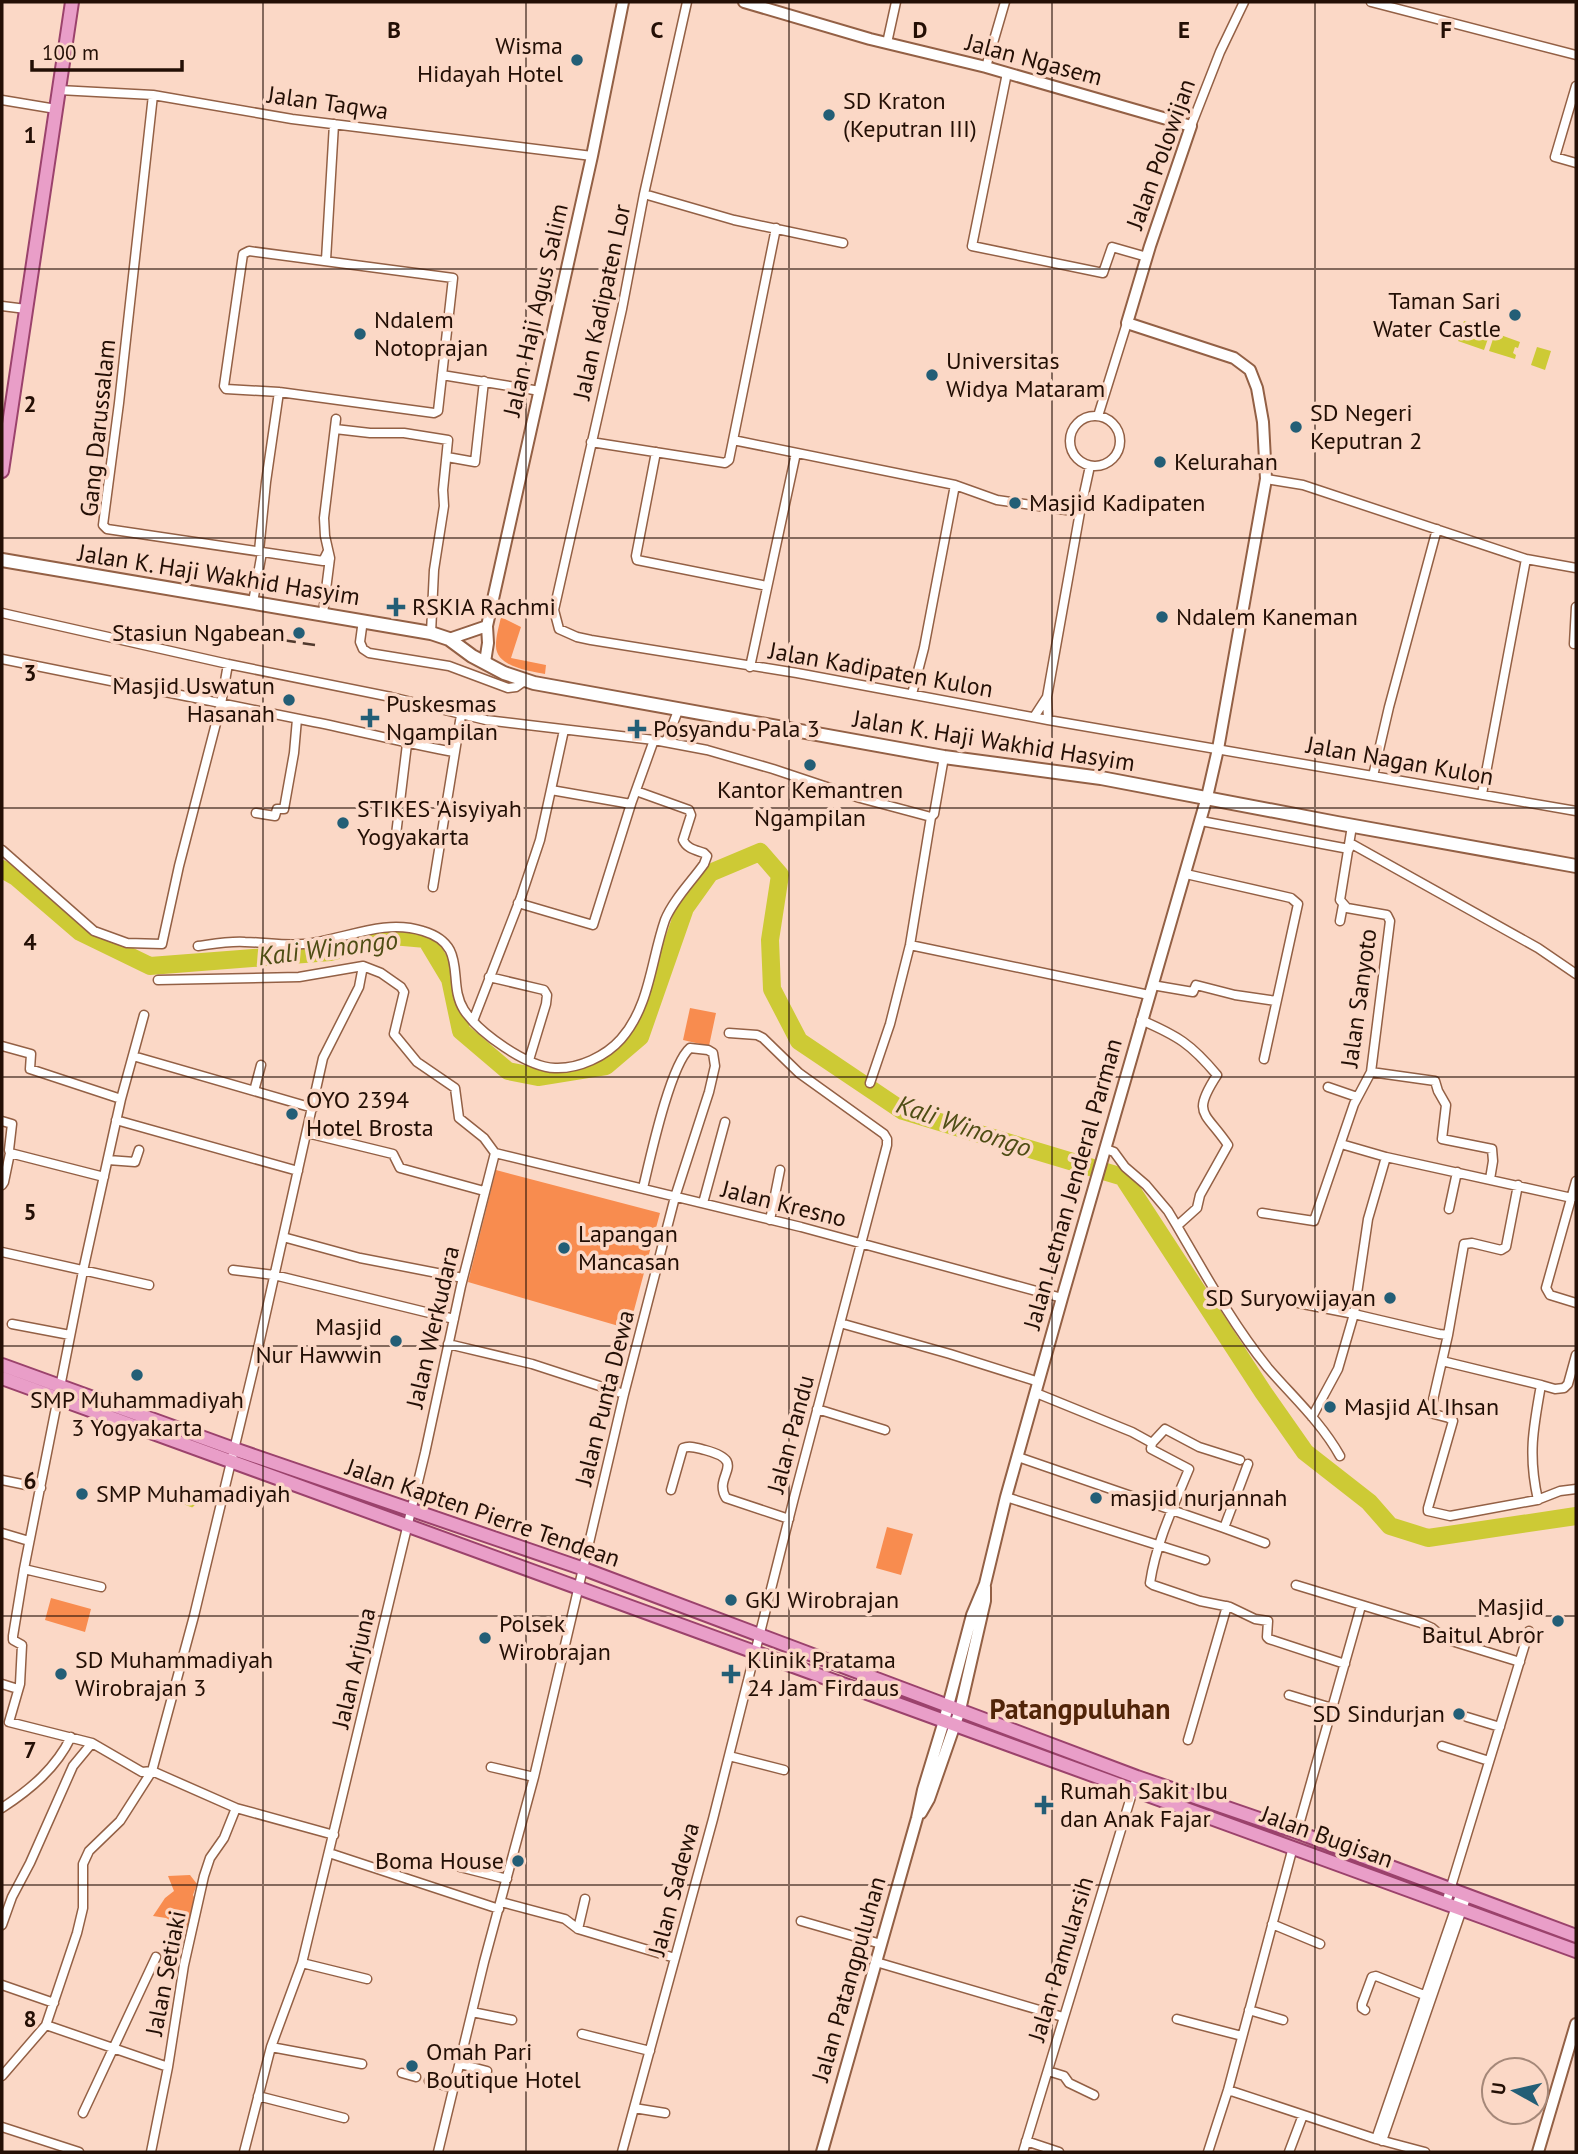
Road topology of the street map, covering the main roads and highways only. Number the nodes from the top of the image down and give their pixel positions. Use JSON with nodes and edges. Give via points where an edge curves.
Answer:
{"nodes":[{"id":1,"x":72,"y":2,"type":"edge"},
{"id":2,"x":2,"y":471,"type":"edge"},
{"id":3,"x":2,"y":560,"type":"edge"},
{"id":4,"x":1576,"y":866,"type":"edge"},
{"id":5,"x":2,"y":1365,"type":"edge"},
{"id":6,"x":2,"y":1378,"type":"edge"},
{"id":7,"x":232,"y":1454,"type":"junction"},
{"id":8,"x":954,"y":1707,"type":"joint"},
{"id":9,"x":949,"y":1723,"type":"joint"},
{"id":10,"x":1135,"y":1783,"type":"junction"},
{"id":11,"x":1297,"y":1832,"type":"junction"},
{"id":12,"x":1293,"y":1847,"type":"junction"},
{"id":13,"x":1576,"y":1936,"type":"edge"},
{"id":14,"x":1576,"y":1951,"type":"edge"}],
"edges":[{"from":1,"to":2,"type":"main road"},
{"from":3,"to":4,"type":"main road","name":"Jalan K. Haji Wakhid Hasyim","via":[[431,633],[526,680],[944,757],[1101,778]]},
{"from":5,"to":7,"type":"main road","name":"Jalan Kapten Pierre Tendean"},
{"from":6,"to":7,"type":"main road","name":"Jalan Kapten Pierre Tendean"},
{"from":7,"to":8,"type":"main road","name":"Jalan Kapten Pierre Tendean","via":[[584,1569]]},
{"from":7,"to":9,"type":"main road","name":"Jalan Kapten Pierre Tendean","via":[[406,1524]]},
{"from":8,"to":10,"type":"main road","name":"Jalan Bugisan"},
{"from":9,"to":10,"type":"main road","name":"Jalan Bugisan"},
{"from":10,"to":11,"type":"main road","name":"Jalan Bugisan"},
{"from":10,"to":12,"type":"main road","name":"Jalan Bugisan"},
{"from":11,"to":12,"type":"main road"},
{"from":11,"to":13,"type":"main road","name":"Jalan Bugisan"},
{"from":12,"to":14,"type":"main road","name":"Jalan Bugisan"}]}
